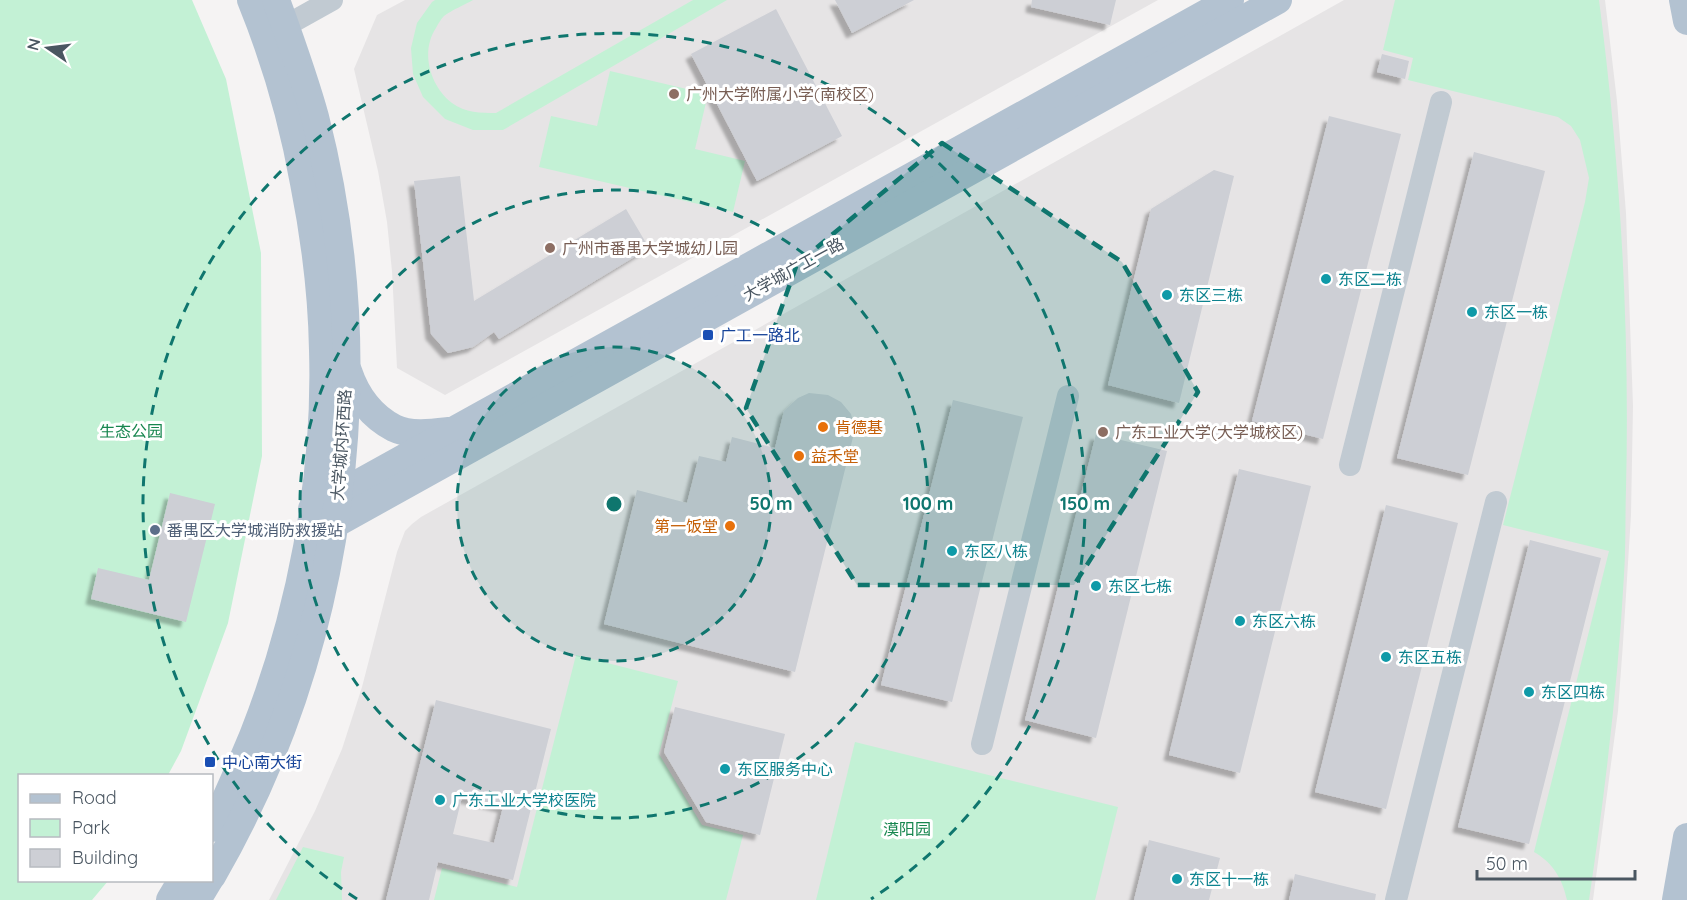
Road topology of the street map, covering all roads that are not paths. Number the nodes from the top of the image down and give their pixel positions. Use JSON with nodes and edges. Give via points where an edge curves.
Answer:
{"nodes":[{"id":1,"x":251,"y":0,"type":"edge"},
{"id":2,"x":332,"y":0,"type":"edge"},
{"id":3,"x":1230,"y":0,"type":"edge"},
{"id":4,"x":1278,"y":0,"type":"edge"},
{"id":5,"x":1683,"y":0,"type":"edge"},
{"id":6,"x":276,"y":21,"type":"edge"},
{"id":7,"x":1687,"y":21,"type":"edge"},
{"id":8,"x":1441,"y":102,"type":"dead end"},
{"id":9,"x":347,"y":369,"type":"junction"},
{"id":10,"x":1068,"y":396,"type":"dead end"},
{"id":11,"x":454,"y":430,"type":"junction"},
{"id":12,"x":1350,"y":465,"type":"dead end"},
{"id":13,"x":339,"y":494,"type":"junction"},
{"id":14,"x":1496,"y":502,"type":"dead end"},
{"id":15,"x":323,"y":516,"type":"junction"},
{"id":16,"x":982,"y":744,"type":"dead end"},
{"id":17,"x":213,"y":826,"type":"edge"},
{"id":18,"x":1687,"y":837,"type":"edge"},
{"id":19,"x":213,"y":874,"type":"edge"},
{"id":20,"x":181,"y":882,"type":"edge"},
{"id":21,"x":208,"y":882,"type":"edge"},
{"id":22,"x":170,"y":900,"type":"edge"},
{"id":23,"x":197,"y":900,"type":"edge"},
{"id":24,"x":1396,"y":900,"type":"edge"},
{"id":25,"x":1676,"y":900,"type":"edge"}],
"edges":[{"from":1,"to":6,"type":"main road","name":"大学城内环西路"},
{"from":2,"to":6,"type":"street"},
{"from":3,"to":11,"type":"main road","name":"大学城广工一路"},
{"from":4,"to":15,"type":"main road","name":"大学城广工一路"},
{"from":5,"to":7,"type":"main road"},
{"from":6,"to":9,"type":"main road","name":"大学城内环西路","via":[[307,92],[324,160],[341,271]]},
{"from":6,"to":15,"type":"main road","name":"大学城内环西路","via":[[273,61],[292,124],[311,216],[318,274],[323,350]]},
{"from":8,"to":12,"type":"street"},
{"from":9,"to":11,"type":"main road","via":[[364,404],[395,428],[428,433]]},
{"from":9,"to":13,"type":"main road","name":"大学城内环西路"},
{"from":10,"to":16,"type":"street"},
{"from":11,"to":13,"type":"main road","name":"大学城广工一路"},
{"from":13,"to":15,"type":"main road","name":"大学城广工一路"},
{"from":14,"to":24,"type":"street"},
{"from":15,"to":17,"type":"main road","name":"大学城内环西路","via":[[308,538],[280,660],[261,715]]},
{"from":15,"to":19,"type":"main road","name":"大学城内环西路","via":[[323,589],[312,636],[255,792]]},
{"from":18,"to":25,"type":"main road"},
{"from":20,"to":22,"type":"main road"},
{"from":21,"to":23,"type":"main road"}]}
